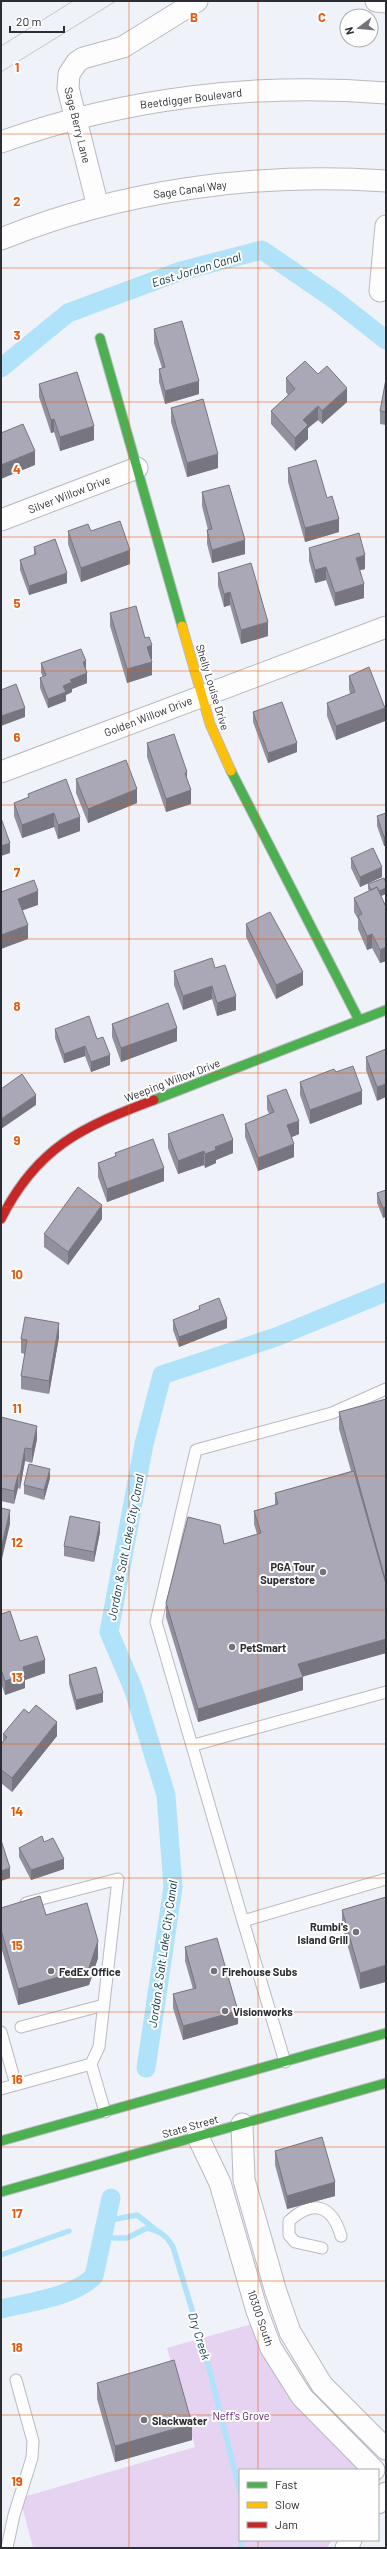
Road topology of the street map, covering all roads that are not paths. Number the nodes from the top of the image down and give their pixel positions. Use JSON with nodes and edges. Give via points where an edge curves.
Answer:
{"nodes":[{"id":1,"x":197,"y":1,"type":"edge"},
{"id":2,"x":376,"y":1,"type":"edge"},
{"id":3,"x":386,"y":2,"type":"edge"},
{"id":4,"x":386,"y":93,"type":"edge"},
{"id":5,"x":76,"y":118,"type":"junction"},
{"id":6,"x":1,"y":142,"type":"edge"},
{"id":7,"x":386,"y":181,"type":"edge"},
{"id":8,"x":98,"y":207,"type":"junction"},
{"id":9,"x":386,"y":226,"type":"edge"},
{"id":10,"x":1,"y":240,"type":"edge"},
{"id":11,"x":380,"y":291,"type":"dead end"},
{"id":12,"x":100,"y":338,"type":"dead end"},
{"id":13,"x":138,"y":468,"type":"junction"},
{"id":14,"x":1,"y":520,"type":"edge"},
{"id":15,"x":386,"y":627,"type":"edge"},
{"id":16,"x":202,"y":696,"type":"junction"},
{"id":17,"x":1,"y":772,"type":"edge"},
{"id":18,"x":386,"y":1010,"type":"edge"},
{"id":19,"x":359,"y":1020,"type":"junction"},
{"id":20,"x":1,"y":1219,"type":"edge"},
{"id":21,"x":386,"y":1389,"type":"edge"},
{"id":22,"x":386,"y":1692,"type":"edge"},
{"id":23,"x":194,"y":1745,"type":"junction"},
{"id":24,"x":386,"y":1879,"type":"edge"},
{"id":25,"x":13,"y":1906,"type":"edge"},
{"id":26,"x":244,"y":1921,"type":"junction"},
{"id":27,"x":104,"y":2005,"type":"junction"},
{"id":28,"x":21,"y":2027,"type":"dead end"},
{"id":29,"x":1,"y":2032,"type":"edge"},
{"id":30,"x":386,"y":2033,"type":"edge"},
{"id":31,"x":284,"y":2062,"type":"junction"},
{"id":32,"x":91,"y":2064,"type":"junction"},
{"id":33,"x":386,"y":2083,"type":"edge"},
{"id":34,"x":16,"y":2085,"type":"junction"},
{"id":35,"x":1,"y":2089,"type":"edge"},
{"id":36,"x":105,"y":2112,"type":"junction"},
{"id":37,"x":242,"y":2124,"type":"junction"},
{"id":38,"x":198,"y":2137,"type":"junction"},
{"id":39,"x":1,"y":2141,"type":"edge"},
{"id":40,"x":1,"y":2192,"type":"edge"},
{"id":41,"x":341,"y":2236,"type":"dead end"},
{"id":42,"x":322,"y":2248,"type":"dead end"},
{"id":43,"x":16,"y":2380,"type":"dead end"},
{"id":44,"x":386,"y":2449,"type":"edge"},
{"id":45,"x":373,"y":2469,"type":"edge"},
{"id":46,"x":386,"y":2493,"type":"edge"},
{"id":47,"x":379,"y":2502,"type":"edge"},
{"id":48,"x":7,"y":2548,"type":"edge"}],
"edges":[{"from":1,"to":5,"type":"street","name":"Sage Berry Lane","via":[[123,47],[77,62],[72,67],[68,81]]},
{"from":2,"to":3,"type":"street"},
{"from":4,"to":5,"type":"street","name":"Beetdigger Boulevard","via":[[311,89],[228,93],[168,100]]},
{"from":5,"to":6,"type":"street","name":"Beetdigger Boulevard"},
{"from":5,"to":8,"type":"street","name":"Sage Berry Lane"},
{"from":7,"to":8,"type":"street","name":"Sage Canal Way","via":[[303,179],[226,184],[147,195]]},
{"from":8,"to":10,"type":"street","name":"Sage Canal Way"},
{"from":9,"to":11,"type":"street"},
{"from":12,"to":13,"type":"street","name":"Shelly Louise Drive"},
{"from":13,"to":14,"type":"street","name":"Silver Willow Drive"},
{"from":13,"to":16,"type":"street","name":"Shelly Louise Drive"},
{"from":15,"to":16,"type":"street","name":"Golden Willow Drive"},
{"from":16,"to":17,"type":"street","name":"Golden Willow Drive"},
{"from":16,"to":19,"type":"street","name":"Shelly Louise Drive","via":[[224,757]]},
{"from":18,"to":19,"type":"street","name":"Weeping Willow Drive"},
{"from":19,"to":20,"type":"street","name":"Weeping Willow Drive","via":[[76,1132],[58,1145],[27,1176]]},
{"from":21,"to":23,"type":"lane","via":[[332,1413],[196,1450],[156,1622]]},
{"from":22,"to":23,"type":"lane"},
{"from":23,"to":26,"type":"lane"},
{"from":24,"to":26,"type":"lane"},
{"from":25,"to":27,"type":"lane","via":[[118,1879]]},
{"from":26,"to":31,"type":"lane"},
{"from":27,"to":28,"type":"lane"},
{"from":27,"to":32,"type":"lane","via":[[99,2047]]},
{"from":29,"to":34,"type":"lane"},
{"from":30,"to":31,"type":"street"},
{"from":31,"to":36,"type":"street"},
{"from":32,"to":34,"type":"lane"},
{"from":32,"to":36,"type":"lane"},
{"from":33,"to":37,"type":"street","name":"State Street"},
{"from":34,"to":35,"type":"lane"},
{"from":36,"to":39,"type":"street"},
{"from":37,"to":38,"type":"street","name":"State Street"},
{"from":37,"to":44,"type":"street","name":"10300 South","via":[[244,2180],[290,2332],[322,2385]]},
{"from":38,"to":40,"type":"street","name":"State Street"},
{"from":38,"to":45,"type":"street","name":"10300 South","via":[[220,2183],[270,2348],[302,2397]]},
{"from":41,"to":42,"type":"lane","via":[[336,2220],[326,2210],[316,2208],[298,2213],[289,2221],[289,2235],[296,2242]]},
{"from":43,"to":48,"type":"lane","via":[[33,2441],[32,2458],[14,2515]]},
{"from":46,"to":47,"type":"street"}]}
